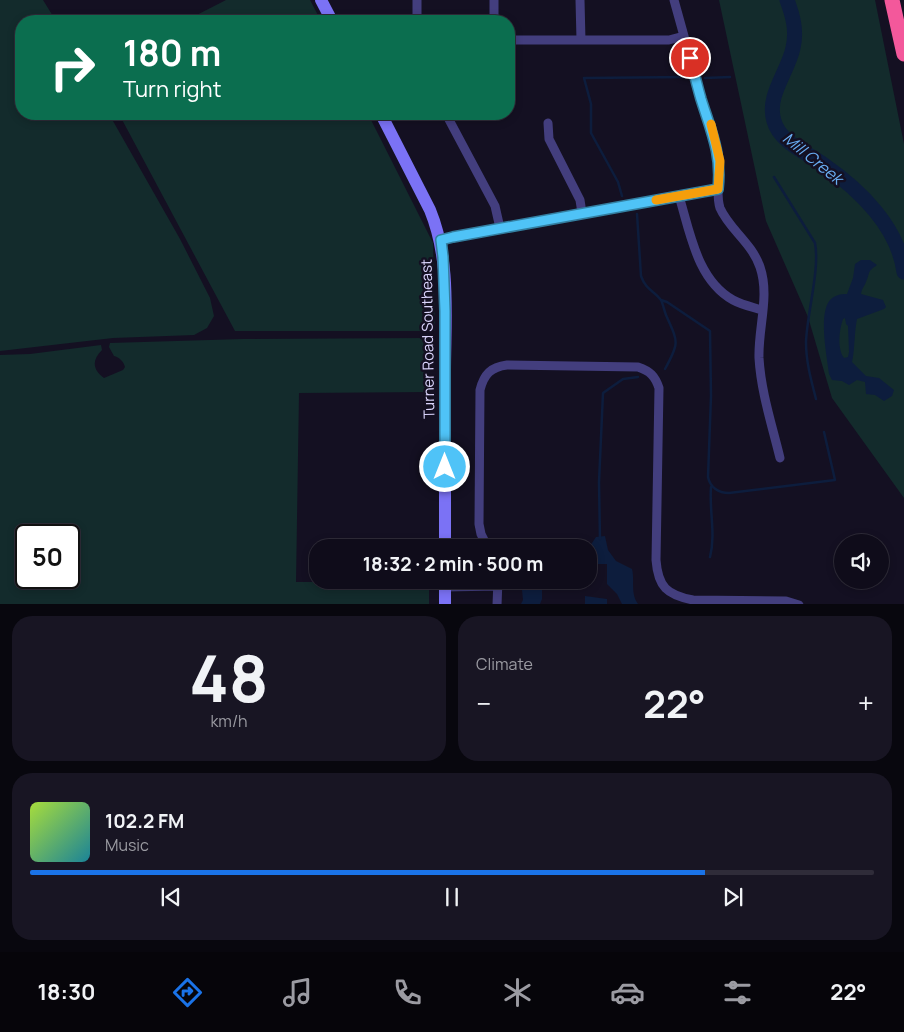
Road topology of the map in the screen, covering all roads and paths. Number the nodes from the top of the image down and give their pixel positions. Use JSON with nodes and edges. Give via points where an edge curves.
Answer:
{"nodes":[{"id":1,"x":321,"y":0,"type":"edge"},
{"id":2,"x":417,"y":0,"type":"edge"},
{"id":3,"x":494,"y":0,"type":"edge"},
{"id":4,"x":580,"y":0,"type":"edge"},
{"id":5,"x":674,"y":0,"type":"edge"},
{"id":6,"x":892,"y":0,"type":"edge"},
{"id":7,"x":329,"y":15,"type":"edge"},
{"id":8,"x":417,"y":15,"type":"edge"},
{"id":9,"x":494,"y":15,"type":"edge"},
{"id":10,"x":684,"y":36,"type":"junction"},
{"id":11,"x":515,"y":40,"type":"edge"},
{"id":12,"x":580,"y":40,"type":"junction"},
{"id":13,"x":904,"y":54,"type":"edge"},
{"id":14,"x":384,"y":120,"type":"edge"},
{"id":15,"x":449,"y":120,"type":"edge"},
{"id":16,"x":548,"y":123,"type":"dead end"},
{"id":17,"x":718,"y":189,"type":"junction"},
{"id":18,"x":679,"y":196,"type":"junction"},
{"id":19,"x":582,"y":213,"type":"junction"},
{"id":20,"x":500,"y":228,"type":"junction"},
{"id":21,"x":441,"y":240,"type":"junction"},
{"id":22,"x":762,"y":310,"type":"junction"},
{"id":23,"x":780,"y":458,"type":"dead end"},
{"id":24,"x":445,"y":539,"type":"edge"},
{"id":25,"x":484,"y":539,"type":"edge"},
{"id":26,"x":445,"y":589,"type":"edge"},
{"id":27,"x":498,"y":589,"type":"edge"},
{"id":28,"x":446,"y":604,"type":"edge"},
{"id":29,"x":498,"y":604,"type":"edge"},
{"id":30,"x":799,"y":604,"type":"edge"}],
"edges":[{"from":1,"to":7,"type":"main road"},
{"from":2,"to":8,"type":"street"},
{"from":3,"to":9,"type":"street"},
{"from":4,"to":12,"type":"street"},
{"from":5,"to":10,"type":"street"},
{"from":6,"to":13,"type":"highway"},
{"from":10,"to":12,"type":"street","via":[[670,40]]},
{"from":10,"to":17,"type":"street","via":[[718,153]]},
{"from":11,"to":12,"type":"street"},
{"from":14,"to":21,"type":"main road","name":"Turner Road Southeast","via":[[418,185]]},
{"from":15,"to":20,"type":"street","via":[[495,206]]},
{"from":16,"to":19,"type":"street","via":[[549,139],[580,200]]},
{"from":17,"to":18,"type":"street"},
{"from":17,"to":22,"type":"street","via":[[720,208],[748,244],[761,268]]},
{"from":18,"to":19,"type":"street"},
{"from":18,"to":22,"type":"street","via":[[698,257],[709,278],[732,300]]},
{"from":19,"to":20,"type":"street"},
{"from":20,"to":21,"type":"street"},
{"from":21,"to":24,"type":"main road","name":"Turner Road Southeast","via":[[445,311]]},
{"from":22,"to":23,"type":"street","via":[[760,373]]},
{"from":25,"to":30,"type":"street","via":[[479,524],[480,390],[488,371],[507,365],[638,367],[653,374],[659,388],[656,560],[664,587],[680,598],[694,600],[786,601]]},
{"from":26,"to":28,"type":"main road"},
{"from":27,"to":29,"type":"street"}]}
